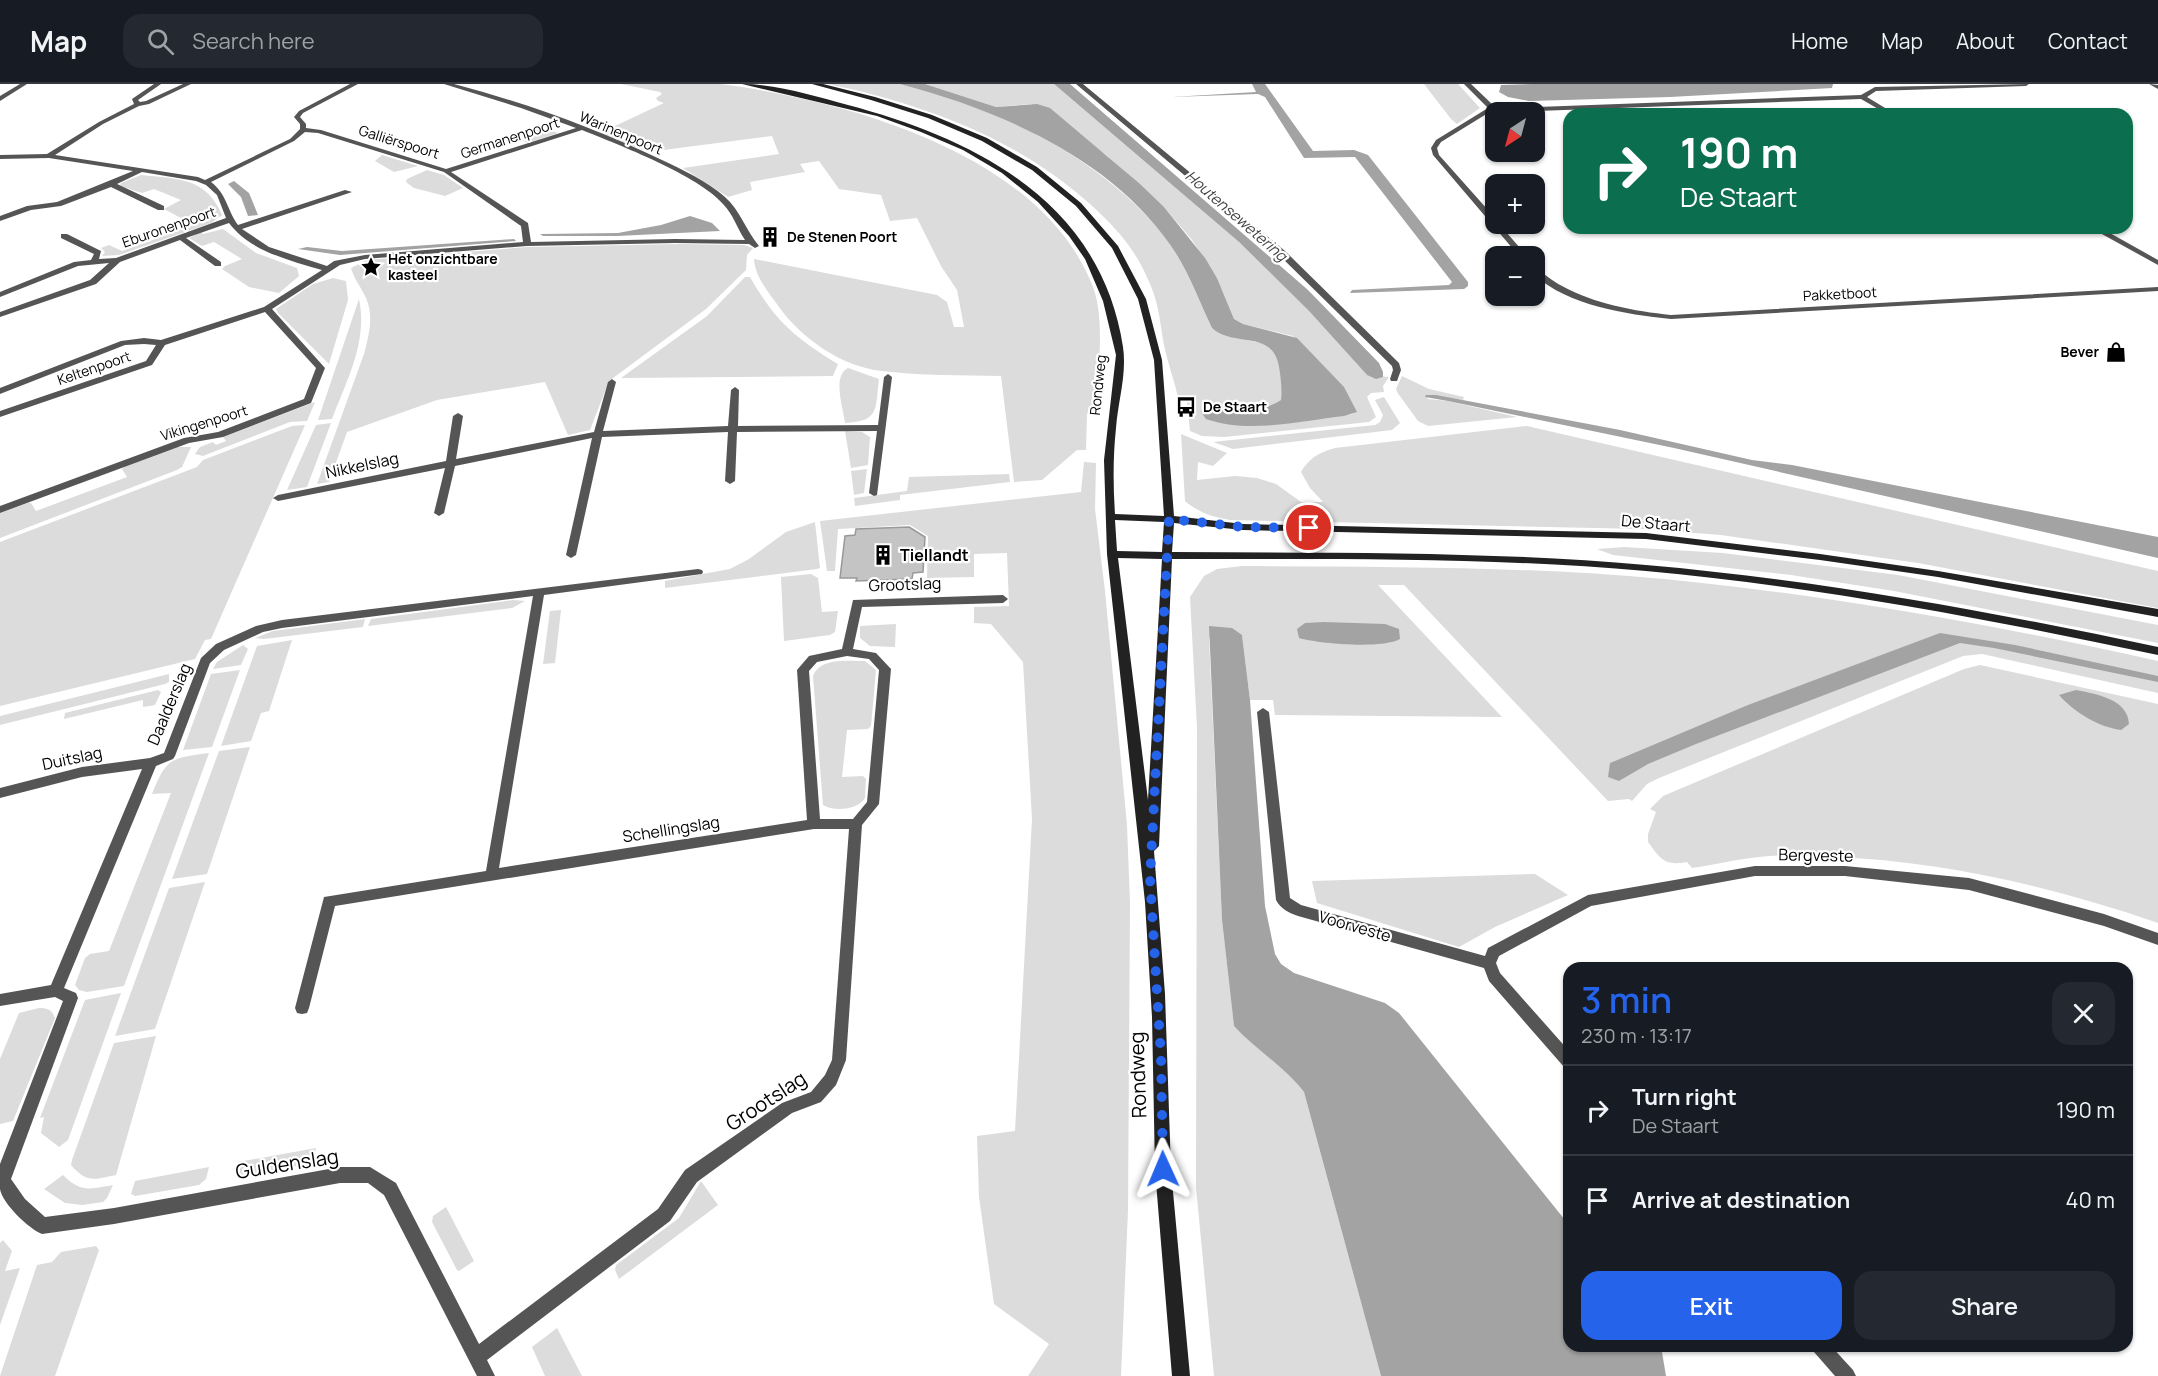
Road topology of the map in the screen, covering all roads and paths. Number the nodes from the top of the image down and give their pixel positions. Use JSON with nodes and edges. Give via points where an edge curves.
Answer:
{"nodes":[{"id":1,"x":24,"y":84,"type":"edge"},
{"id":2,"x":158,"y":84,"type":"edge"},
{"id":3,"x":188,"y":84,"type":"edge"},
{"id":4,"x":355,"y":84,"type":"edge"},
{"id":5,"x":447,"y":84,"type":"edge"},
{"id":6,"x":745,"y":84,"type":"edge"},
{"id":7,"x":815,"y":84,"type":"edge"},
{"id":8,"x":1079,"y":84,"type":"edge"},
{"id":9,"x":1467,"y":84,"type":"edge"},
{"id":10,"x":1866,"y":84,"type":"edge"},
{"id":11,"x":2026,"y":84,"type":"edge"},
{"id":12,"x":2152,"y":84,"type":"edge"},
{"id":13,"x":2158,"y":87,"type":"edge"},
{"id":14,"x":1875,"y":89,"type":"junction"},
{"id":15,"x":1,"y":97,"type":"edge"},
{"id":16,"x":1862,"y":98,"type":"junction"},
{"id":17,"x":1486,"y":102,"type":"edge"},
{"id":18,"x":138,"y":104,"type":"junction"},
{"id":19,"x":1563,"y":108,"type":"edge"},
{"id":20,"x":1568,"y":108,"type":"edge"},
{"id":21,"x":1881,"y":108,"type":"edge"},
{"id":22,"x":1545,"y":109,"type":"edge"},
{"id":23,"x":1485,"y":112,"type":"edge"},
{"id":24,"x":582,"y":128,"type":"junction"},
{"id":25,"x":303,"y":130,"type":"junction"},
{"id":26,"x":49,"y":156,"type":"junction"},
{"id":27,"x":0,"y":157,"type":"edge"},
{"id":28,"x":139,"y":171,"type":"junction"},
{"id":29,"x":446,"y":171,"type":"junction"},
{"id":30,"x":206,"y":182,"type":"junction"},
{"id":31,"x":111,"y":184,"type":"junction"},
{"id":32,"x":348,"y":192,"type":"dead end"},
{"id":33,"x":161,"y":208,"type":"dead end"},
{"id":34,"x":0,"y":219,"type":"edge"},
{"id":35,"x":230,"y":220,"type":"junction"},
{"id":36,"x":236,"y":228,"type":"junction"},
{"id":37,"x":2106,"y":234,"type":"edge"},
{"id":38,"x":64,"y":236,"type":"dead end"},
{"id":39,"x":180,"y":237,"type":"junction"},
{"id":40,"x":527,"y":244,"type":"junction"},
{"id":41,"x":1514,"y":246,"type":"edge"},
{"id":42,"x":117,"y":260,"type":"junction"},
{"id":43,"x":94,"y":262,"type":"junction"},
{"id":44,"x":2158,"y":263,"type":"edge"},
{"id":45,"x":218,"y":264,"type":"dead end"},
{"id":46,"x":328,"y":269,"type":"junction"},
{"id":47,"x":1545,"y":279,"type":"edge"},
{"id":48,"x":2158,"y":289,"type":"edge"},
{"id":49,"x":0,"y":295,"type":"edge"},
{"id":50,"x":267,"y":309,"type":"junction"},
{"id":51,"x":0,"y":315,"type":"edge"},
{"id":52,"x":162,"y":343,"type":"junction"},
{"id":53,"x":888,"y":377,"type":"dead end"},
{"id":54,"x":1394,"y":379,"type":"dead end"},
{"id":55,"x":612,"y":382,"type":"dead end"},
{"id":56,"x":735,"y":390,"type":"dead end"},
{"id":57,"x":0,"y":391,"type":"edge"},
{"id":58,"x":0,"y":414,"type":"edge"},
{"id":59,"x":458,"y":416,"type":"dead end"},
{"id":60,"x":881,"y":428,"type":"junction"},
{"id":61,"x":731,"y":429,"type":"junction"},
{"id":62,"x":598,"y":434,"type":"junction"},
{"id":63,"x":451,"y":462,"type":"junction"},
{"id":64,"x":730,"y":481,"type":"dead end"},
{"id":65,"x":874,"y":494,"type":"dead end"},
{"id":66,"x":278,"y":498,"type":"dead end"},
{"id":67,"x":0,"y":510,"type":"edge"},
{"id":68,"x":439,"y":513,"type":"dead end"},
{"id":69,"x":1110,"y":517,"type":"junction"},
{"id":70,"x":1169,"y":519,"type":"junction"},
{"id":71,"x":1112,"y":554,"type":"junction"},
{"id":72,"x":571,"y":555,"type":"dead end"},
{"id":73,"x":1168,"y":557,"type":"junction"},
{"id":74,"x":698,"y":572,"type":"dead end"},
{"id":75,"x":539,"y":591,"type":"junction"},
{"id":76,"x":1004,"y":599,"type":"dead end"},
{"id":77,"x":2158,"y":613,"type":"edge"},
{"id":78,"x":2158,"y":651,"type":"edge"},
{"id":79,"x":847,"y":652,"type":"junction"},
{"id":80,"x":1263,"y":712,"type":"dead end"},
{"id":81,"x":152,"y":763,"type":"junction"},
{"id":82,"x":0,"y":793,"type":"edge"},
{"id":83,"x":814,"y":824,"type":"junction"},
{"id":84,"x":856,"y":824,"type":"junction"},
{"id":85,"x":492,"y":873,"type":"junction"},
{"id":86,"x":1150,"y":879,"type":"junction"},
{"id":87,"x":2158,"y":939,"type":"edge"},
{"id":88,"x":1489,"y":963,"type":"junction"},
{"id":89,"x":56,"y":991,"type":"junction"},
{"id":90,"x":0,"y":1000,"type":"edge"},
{"id":91,"x":302,"y":1008,"type":"dead end"},
{"id":92,"x":1563,"y":1055,"type":"edge"},
{"id":93,"x":1,"y":1180,"type":"edge"},
{"id":94,"x":1825,"y":1352,"type":"edge"},
{"id":95,"x":476,"y":1357,"type":"junction"},
{"id":96,"x":486,"y":1376,"type":"edge"},
{"id":97,"x":1181,"y":1376,"type":"edge"},
{"id":98,"x":1847,"y":1376,"type":"edge"}],
"edges":[{"from":1,"to":15,"type":"street"},
{"from":2,"to":18,"type":"street","via":[[134,100]]},
{"from":3,"to":18,"type":"street"},
{"from":4,"to":25,"type":"street","via":[[302,112],[297,117]]},
{"from":5,"to":24,"type":"street","name":"Warinenpoort"},
{"from":6,"to":69,"type":"main road","name":"Rondweg","via":[[874,113],[936,136],[1018,181],[1072,235],[1098,276],[1120,351],[1111,431]]},
{"from":7,"to":70,"type":"main road","name":"Rondweg","via":[[870,96],[937,118],[1000,147],[1064,189],[1114,244],[1143,300],[1158,360]]},
{"from":8,"to":54,"type":"street","via":[[1282,254],[1396,365]]},
{"from":9,"to":17,"type":"street"},
{"from":10,"to":14,"type":"street"},
{"from":11,"to":14,"type":"street"},
{"from":12,"to":13,"type":"street"},
{"from":14,"to":16,"type":"street"},
{"from":16,"to":20,"type":"street"},
{"from":16,"to":21,"type":"street"},
{"from":18,"to":26,"type":"street"},
{"from":19,"to":22,"type":"street"},
{"from":23,"to":41,"type":"street","via":[[1438,141],[1434,148]]},
{"from":24,"to":29,"type":"street","name":"Germanenpoort"},
{"from":24,"to":40,"type":"street","name":"Warinenpoort","via":[[702,183],[740,219],[753,245],[675,241]]},
{"from":25,"to":29,"type":"street","name":"Galliërspoort","via":[[319,131]]},
{"from":25,"to":30,"type":"street","via":[[292,140]]},
{"from":26,"to":27,"type":"street"},
{"from":26,"to":28,"type":"street"},
{"from":28,"to":30,"type":"street"},
{"from":28,"to":31,"type":"street"},
{"from":29,"to":40,"type":"street","name":"Galliërspoort","via":[[525,225]]},
{"from":30,"to":35,"type":"street","via":[[223,196]]},
{"from":31,"to":33,"type":"street"},
{"from":31,"to":34,"type":"street","via":[[58,204],[30,208]]},
{"from":32,"to":36,"type":"street"},
{"from":35,"to":36,"type":"street"},
{"from":35,"to":39,"type":"street","name":"Eburonenpoort"},
{"from":36,"to":46,"type":"street","via":[[262,247]]},
{"from":37,"to":44,"type":"street"},
{"from":38,"to":43,"type":"street","via":[[98,252]]},
{"from":39,"to":42,"type":"street","name":"Eburonenpoort"},
{"from":39,"to":45,"type":"street"},
{"from":40,"to":46,"type":"street","via":[[365,257]]},
{"from":42,"to":43,"type":"street","name":"Eburonenpoort"},
{"from":42,"to":51,"type":"street","name":"Eburonenpoort","via":[[93,282]]},
{"from":43,"to":49,"type":"street","name":"Eburonenpoort","via":[[77,264]]},
{"from":46,"to":50,"type":"street"},
{"from":47,"to":48,"type":"street","name":"Pakketboot","via":[[1576,295],[1638,314],[1671,317]]},
{"from":50,"to":52,"type":"street"},
{"from":50,"to":67,"type":"street","name":"Vikingenpoort","via":[[321,368],[308,401],[219,435],[186,440]]},
{"from":52,"to":57,"type":"street","name":"Keltenpoort","via":[[124,343]]},
{"from":52,"to":58,"type":"street","name":"Keltenpoort","via":[[149,363]]},
{"from":53,"to":60,"type":"street"},
{"from":55,"to":62,"type":"street"},
{"from":56,"to":61,"type":"street"},
{"from":59,"to":63,"type":"street"},
{"from":60,"to":61,"type":"street","name":"Nikkelslag"},
{"from":60,"to":65,"type":"street"},
{"from":61,"to":62,"type":"street","name":"Nikkelslag"},
{"from":61,"to":64,"type":"street"},
{"from":62,"to":63,"type":"street","name":"Nikkelslag"},
{"from":62,"to":72,"type":"street"},
{"from":63,"to":66,"type":"street","name":"Nikkelslag"},
{"from":63,"to":68,"type":"street"},
{"from":69,"to":70,"type":"main road","name":"De Staart"},
{"from":69,"to":71,"type":"main road","name":"Rondweg"},
{"from":70,"to":73,"type":"main road","name":"Rondweg"},
{"from":70,"to":77,"type":"main road","name":"De Staart","via":[[1243,527],[1646,536],[1938,574]]},
{"from":71,"to":73,"type":"main road"},
{"from":71,"to":86,"type":"main road","name":"Rondweg"},
{"from":73,"to":78,"type":"main road","via":[[1479,559],[1646,568],[1875,596]]},
{"from":73,"to":86,"type":"main road","name":"Rondweg"},
{"from":74,"to":75,"type":"street","name":"Daalderslag"},
{"from":75,"to":81,"type":"street","name":"Daalderslag","via":[[260,629],[220,647],[205,661],[169,756]]},
{"from":75,"to":85,"type":"street"},
{"from":76,"to":79,"type":"street","name":"Grootslag","via":[[857,603]]},
{"from":79,"to":83,"type":"street","via":[[813,659],[803,670]]},
{"from":79,"to":84,"type":"street","via":[[872,656],[885,669],[873,804]]},
{"from":80,"to":88,"type":"street","name":"Voorveste","via":[[1283,900],[1298,910]]},
{"from":81,"to":82,"type":"street","name":"Duitslag","via":[[82,772]]},
{"from":81,"to":89,"type":"street","name":"Daalderslag"},
{"from":83,"to":84,"type":"street","name":"Schellingslag"},
{"from":83,"to":85,"type":"street","name":"Schellingslag"},
{"from":84,"to":95,"type":"street","name":"Grootslag","via":[[839,1060],[831,1080],[816,1097],[787,1108],[691,1176],[664,1215]]},
{"from":85,"to":91,"type":"street","name":"Schellingslag","via":[[329,901]]},
{"from":86,"to":97,"type":"main road","name":"Rondweg","via":[[1161,1057],[1163,1169]]},
{"from":87,"to":88,"type":"street","name":"Bergveste","via":[[2104,920],[1969,884],[1845,871],[1755,872],[1588,901],[1493,952]]},
{"from":88,"to":92,"type":"street","via":[[1494,977]]},
{"from":89,"to":90,"type":"street"},
{"from":89,"to":93,"type":"street","via":[[71,998]]},
{"from":93,"to":95,"type":"street","name":"Guldenslag","via":[[19,1205],[42,1226],[340,1175],[370,1175],[390,1189]]},
{"from":94,"to":98,"type":"street"},
{"from":95,"to":96,"type":"street","name":"Guldenslag"}]}
